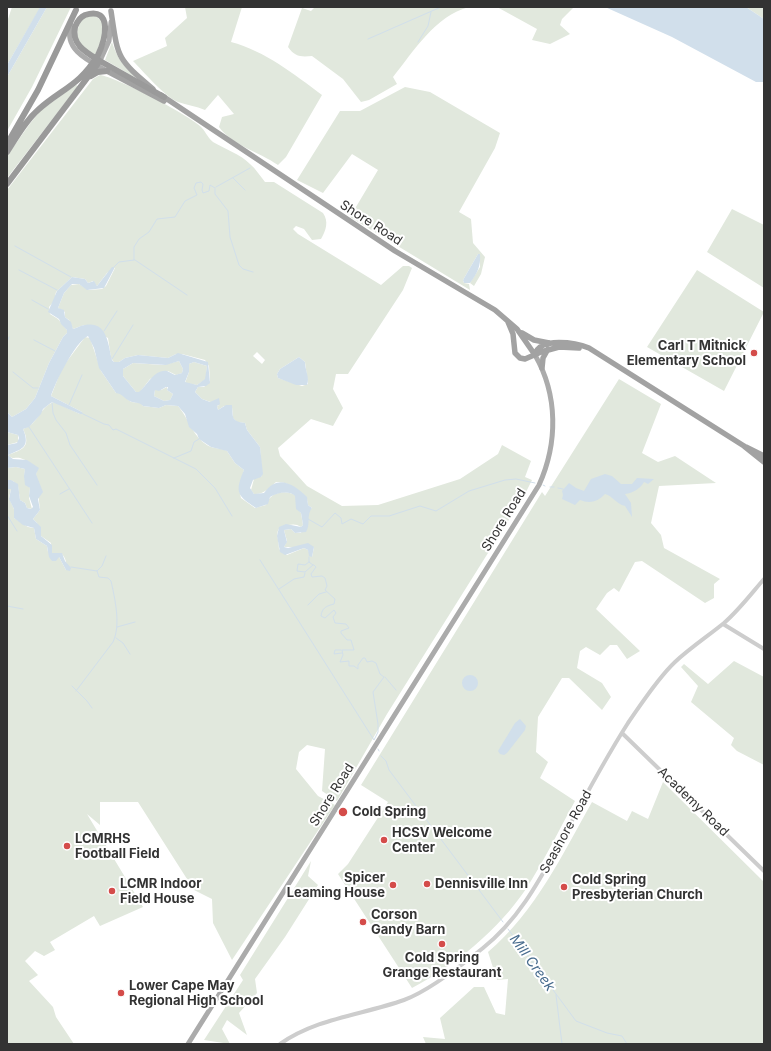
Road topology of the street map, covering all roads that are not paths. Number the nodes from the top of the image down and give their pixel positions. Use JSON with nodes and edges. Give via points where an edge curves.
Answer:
{"nodes":[{"id":1,"x":77,"y":8,"type":"edge"},
{"id":2,"x":111,"y":9,"type":"edge"},
{"id":3,"x":97,"y":62,"type":"junction"},
{"id":4,"x":107,"y":70,"type":"junction"},
{"id":5,"x":88,"y":78,"type":"junction"},
{"id":6,"x":164,"y":97,"type":"junction"},
{"id":7,"x":185,"y":113,"type":"junction"},
{"id":8,"x":7,"y":144,"type":"edge"},
{"id":9,"x":7,"y":152,"type":"edge"},
{"id":10,"x":7,"y":184,"type":"edge"},
{"id":11,"x":507,"y":320,"type":"junction"},
{"id":12,"x":517,"y":330,"type":"junction"},
{"id":13,"x":557,"y":342,"type":"junction"},
{"id":14,"x":548,"y":349,"type":"junction"},
{"id":15,"x":592,"y":352,"type":"junction"},
{"id":16,"x":535,"y":355,"type":"junction"},
{"id":17,"x":542,"y":368,"type":"junction"},
{"id":18,"x":744,"y":446,"type":"junction"},
{"id":19,"x":764,"y":456,"type":"edge"},
{"id":20,"x":764,"y":462,"type":"edge"},
{"id":21,"x":764,"y":579,"type":"edge"},
{"id":22,"x":723,"y":624,"type":"junction"},
{"id":23,"x":764,"y":649,"type":"edge"},
{"id":24,"x":622,"y":733,"type":"junction"},
{"id":25,"x":764,"y":871,"type":"edge"},
{"id":26,"x":188,"y":1044,"type":"edge"},
{"id":27,"x":280,"y":1044,"type":"edge"}],
"edges":[{"from":1,"to":3,"type":"main road","name":"Shore Road","via":[[70,28],[71,43],[79,54]]},
{"from":1,"to":8,"type":"highway","via":[[38,90]]},
{"from":2,"to":3,"type":"main road","via":[[109,38]]},
{"from":2,"to":6,"type":"highway","name":"Shore Road","via":[[121,60]]},
{"from":3,"to":3,"type":"highway","via":[[82,49],[75,37],[77,22],[88,14],[98,15],[106,25]]},
{"from":3,"to":4,"type":"main road","name":"Shore Road"},
{"from":3,"to":5,"type":"highway"},
{"from":3,"to":6,"type":"highway"},
{"from":3,"to":9,"type":"highway","via":[[75,83],[35,112]]},
{"from":4,"to":5,"type":"highway"},
{"from":4,"to":7,"type":"highway","name":"Shore Road"},
{"from":5,"to":10,"type":"highway"},
{"from":6,"to":7,"type":"highway","name":"Shore Road"},
{"from":7,"to":11,"type":"highway","name":"Shore Road","via":[[407,259],[483,303]]},
{"from":11,"to":12,"type":"highway","name":"Shore Road"},
{"from":11,"to":16,"type":"highway","via":[[513,334],[516,355],[525,359]]},
{"from":12,"to":13,"type":"highway","via":[[537,341]]},
{"from":12,"to":16,"type":"highway","name":"Shore Road"},
{"from":13,"to":15,"type":"highway","via":[[574,343],[589,348]]},
{"from":13,"to":16,"type":"highway","via":[[540,348]]},
{"from":14,"to":15,"type":"highway","via":[[567,346]]},
{"from":14,"to":16,"type":"highway"},
{"from":14,"to":17,"type":"highway","via":[[543,358]]},
{"from":15,"to":18,"type":"highway"},
{"from":16,"to":17,"type":"main road","name":"Shore Road"},
{"from":17,"to":26,"type":"main road","name":"Shore Road","via":[[550,396],[553,427],[549,458],[539,485]]},
{"from":18,"to":19,"type":"highway"},
{"from":18,"to":20,"type":"highway"},
{"from":21,"to":22,"type":"street","name":"Seashore Road"},
{"from":22,"to":23,"type":"street"},
{"from":22,"to":24,"type":"street","name":"Seashore Road","via":[[673,664]]},
{"from":24,"to":25,"type":"street","name":"Academy Road"},
{"from":24,"to":27,"type":"street","name":"Seashore Road","via":[[532,893],[514,918],[493,940],[414,996],[315,1025]]}]}
